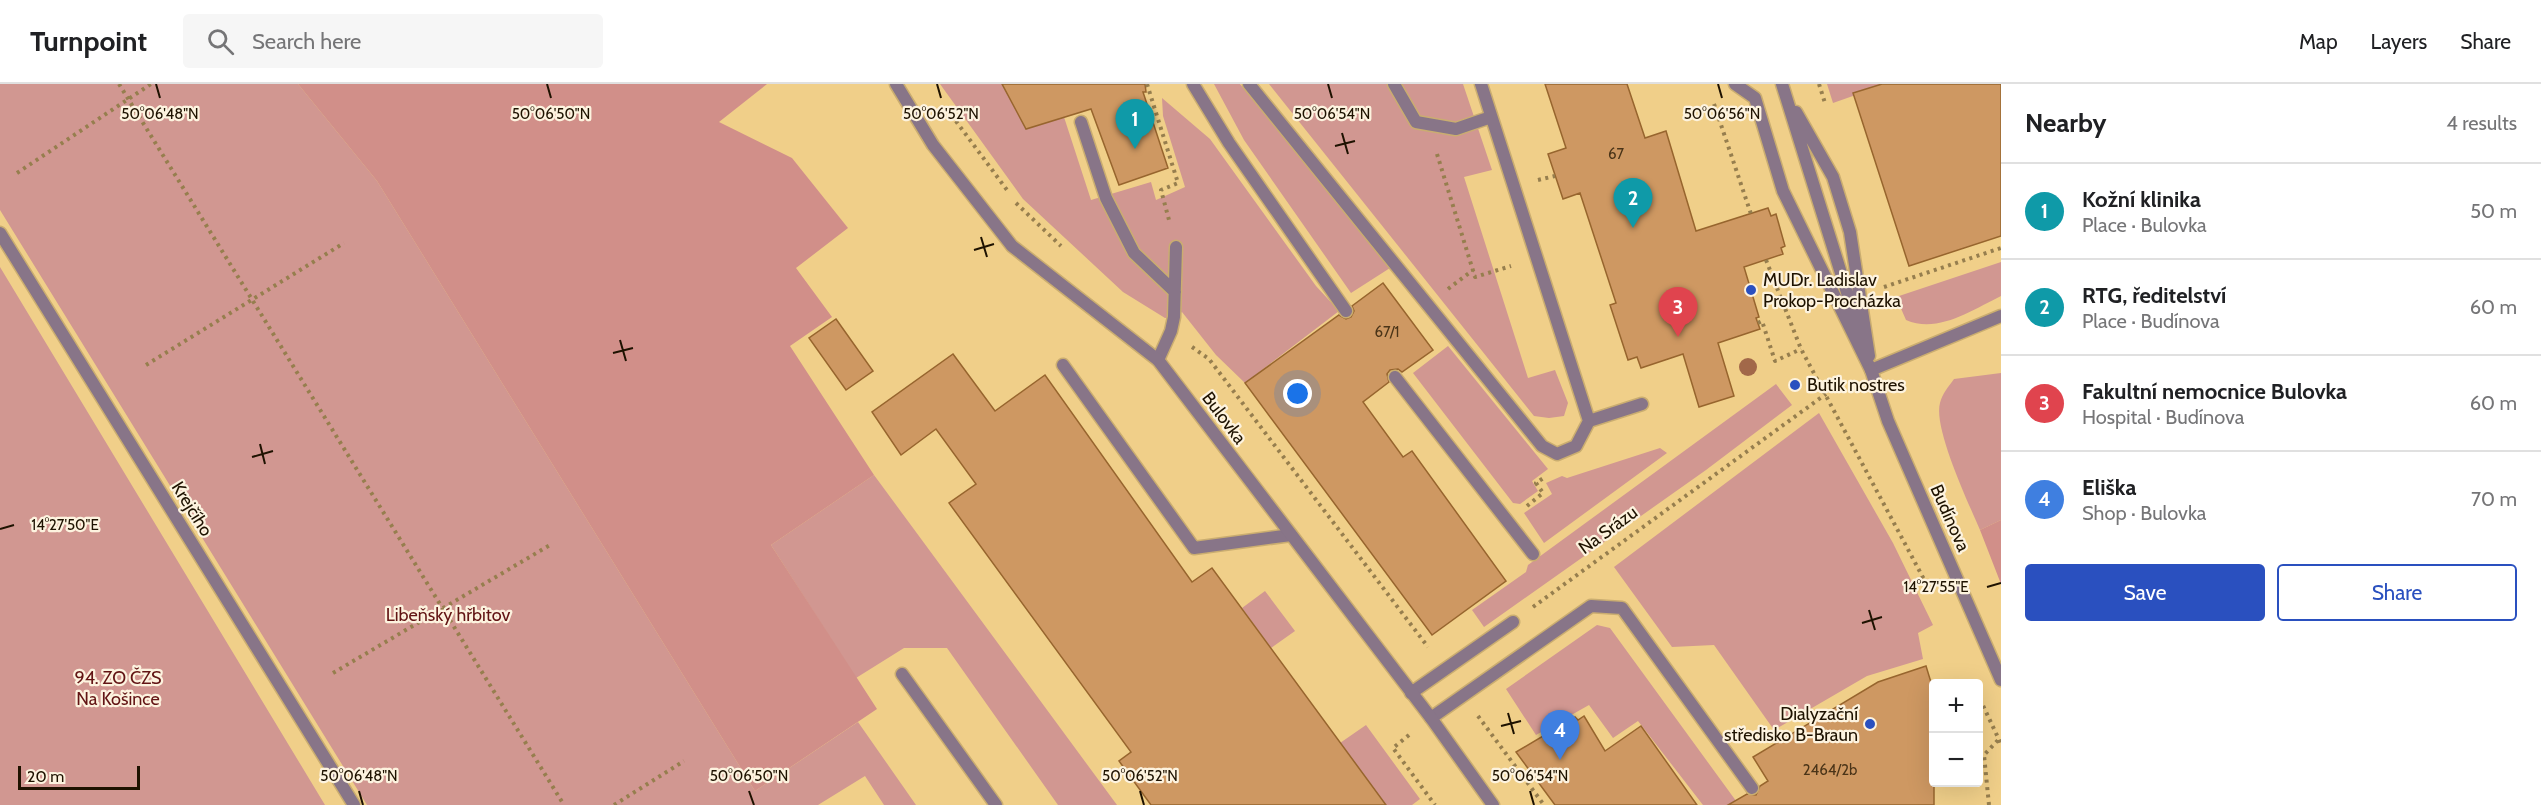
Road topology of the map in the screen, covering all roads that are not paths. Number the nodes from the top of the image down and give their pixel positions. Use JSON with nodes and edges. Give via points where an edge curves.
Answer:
{"nodes":[{"id":1,"x":896,"y":84,"type":"edge"},
{"id":2,"x":1193,"y":84,"type":"edge"},
{"id":3,"x":1250,"y":84,"type":"edge"},
{"id":4,"x":1394,"y":84,"type":"edge"},
{"id":5,"x":1480,"y":84,"type":"edge"},
{"id":6,"x":1735,"y":84,"type":"edge"},
{"id":7,"x":1783,"y":87,"type":"edge"},
{"id":8,"x":1491,"y":117,"type":"junction"},
{"id":9,"x":1081,"y":122,"type":"dead end"},
{"id":10,"x":0,"y":233,"type":"edge"},
{"id":11,"x":1176,"y":247,"type":"dead end"},
{"id":12,"x":1174,"y":292,"type":"junction"},
{"id":13,"x":1346,"y":311,"type":"dead end"},
{"id":14,"x":2001,"y":316,"type":"edge"},
{"id":15,"x":1158,"y":360,"type":"junction"},
{"id":16,"x":1063,"y":365,"type":"dead end"},
{"id":17,"x":1871,"y":370,"type":"junction"},
{"id":18,"x":1395,"y":377,"type":"dead end"},
{"id":19,"x":1642,"y":404,"type":"dead end"},
{"id":20,"x":1589,"y":421,"type":"junction"},
{"id":21,"x":1291,"y":535,"type":"junction"},
{"id":22,"x":1533,"y":554,"type":"dead end"},
{"id":23,"x":1513,"y":621,"type":"road end"},
{"id":24,"x":902,"y":674,"type":"dead end"},
{"id":25,"x":2001,"y":680,"type":"edge"},
{"id":26,"x":1411,"y":693,"type":"junction"},
{"id":27,"x":1431,"y":718,"type":"junction"},
{"id":28,"x":1752,"y":788,"type":"dead end"},
{"id":29,"x":354,"y":805,"type":"edge"},
{"id":30,"x":996,"y":805,"type":"edge"},
{"id":31,"x":1493,"y":805,"type":"edge"}],
"edges":[{"from":1,"to":15,"type":"street","name":"Bulovka","via":[[933,145],[1011,246]]},
{"from":2,"to":13,"type":"street","via":[[1229,143]]},
{"from":3,"to":20,"type":"street","via":[[1542,446],[1557,454],[1576,446]]},
{"from":4,"to":8,"type":"street","via":[[1416,122],[1456,129]]},
{"from":5,"to":8,"type":"street"},
{"from":6,"to":17,"type":"street","via":[[1755,98],[1783,191]]},
{"from":7,"to":17,"type":"street"},
{"from":7,"to":17,"type":"street","via":[[1833,177],[1850,232]]},
{"from":8,"to":20,"type":"street"},
{"from":9,"to":12,"type":"street","via":[[1106,198],[1134,253]]},
{"from":10,"to":29,"type":"street","name":"Krejčího"},
{"from":11,"to":12,"type":"street"},
{"from":12,"to":15,"type":"street","via":[[1172,331]]},
{"from":14,"to":17,"type":"street"},
{"from":15,"to":21,"type":"street","name":"Bulovka"},
{"from":16,"to":21,"type":"street","via":[[1194,548]]},
{"from":17,"to":25,"type":"street","name":"Budínova","via":[[1888,421]]},
{"from":18,"to":22,"type":"street"},
{"from":19,"to":20,"type":"street"},
{"from":21,"to":26,"type":"street","name":"Bulovka"},
{"from":23,"to":26,"type":"street"},
{"from":24,"to":30,"type":"street"},
{"from":26,"to":27,"type":"street","name":"Bulovka"},
{"from":27,"to":28,"type":"street","via":[[1591,606],[1622,608]]},
{"from":27,"to":31,"type":"street","name":"Bulovka"}]}
